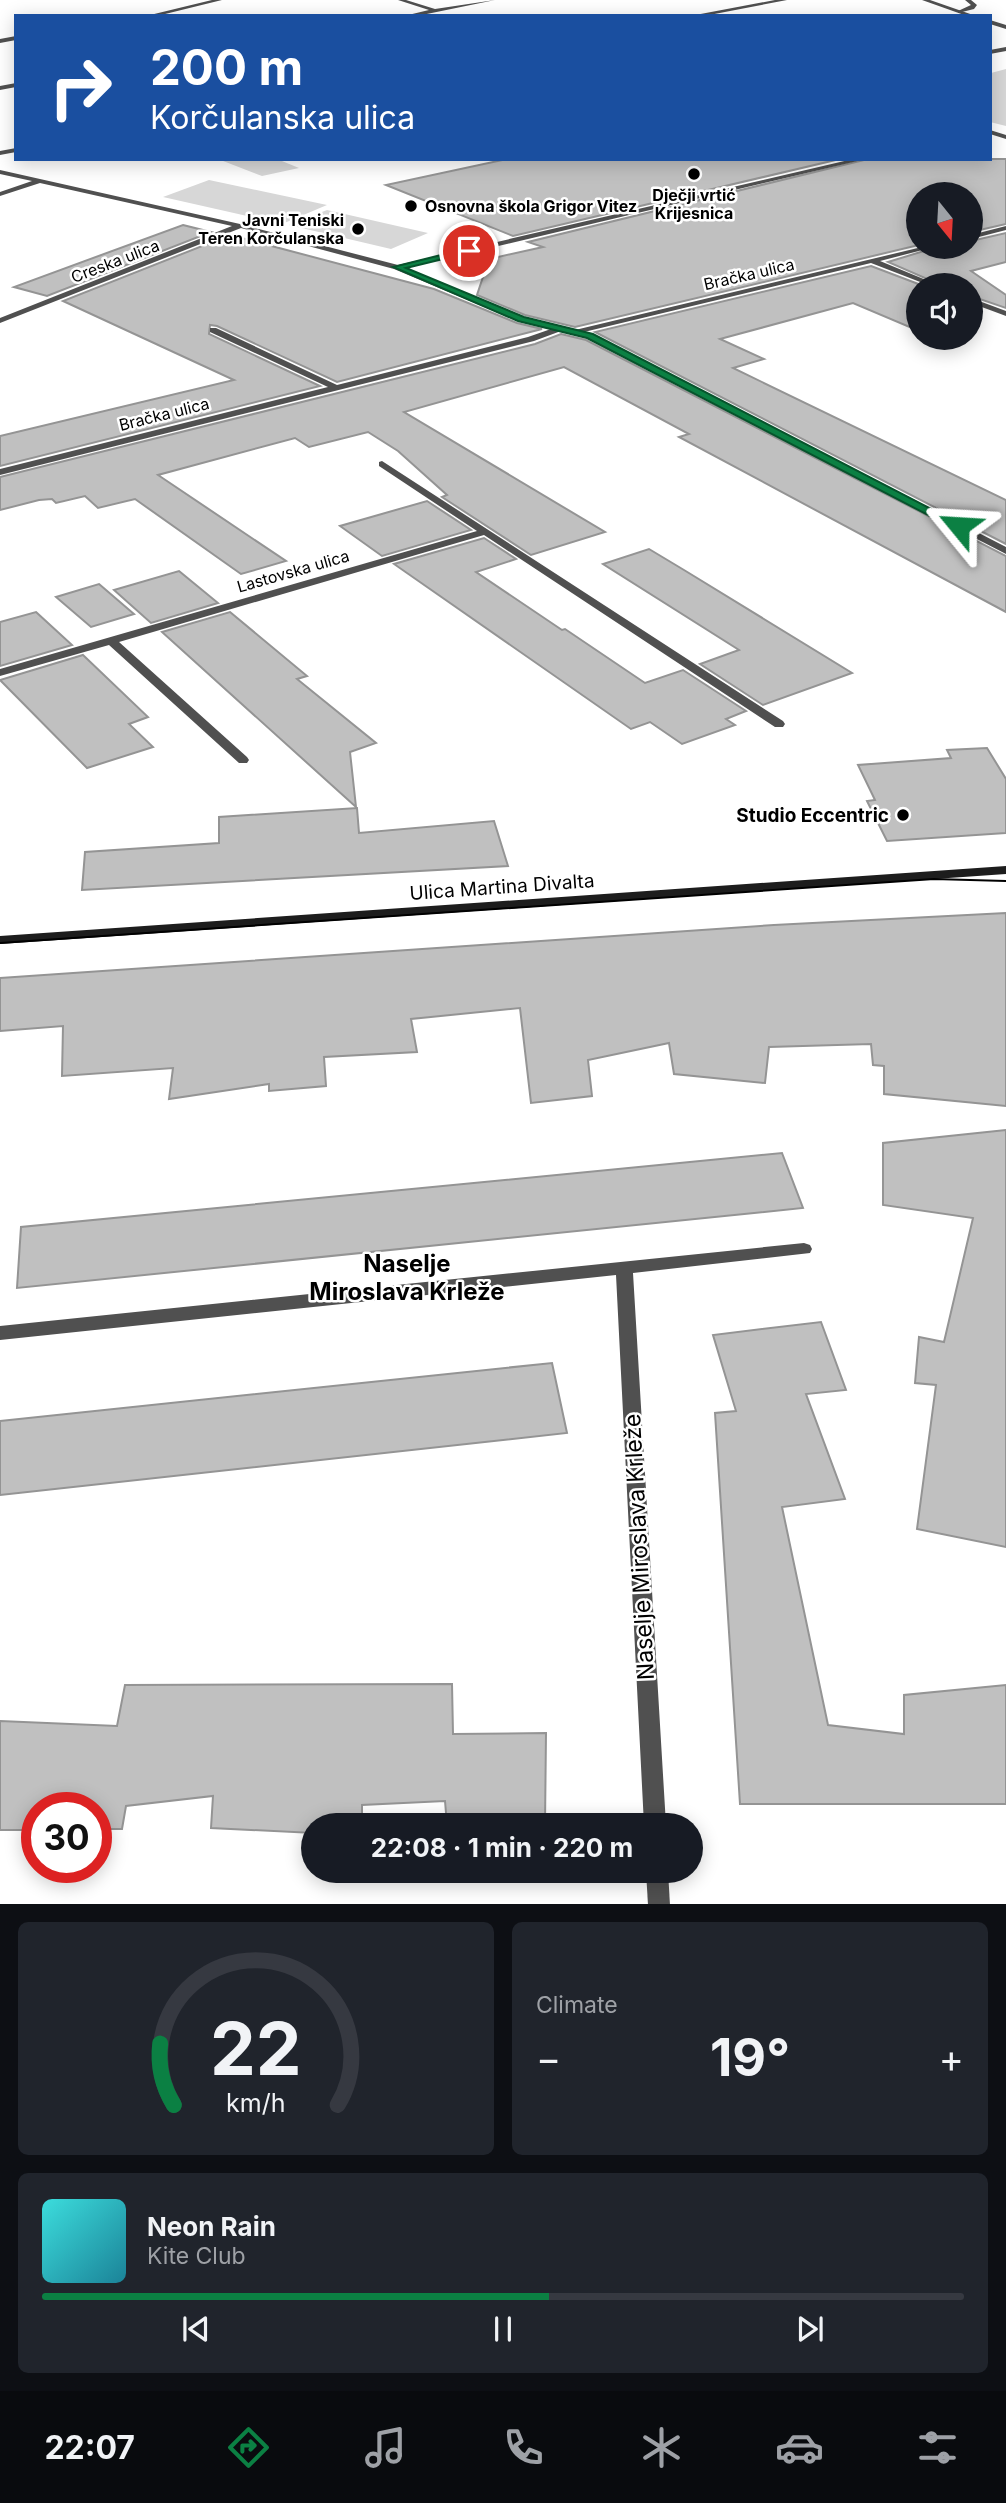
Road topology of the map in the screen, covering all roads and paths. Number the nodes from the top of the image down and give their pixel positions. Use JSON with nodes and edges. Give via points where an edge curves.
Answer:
{"nodes":[{"id":1,"x":219,"y":0,"type":"edge"},
{"id":2,"x":401,"y":0,"type":"edge"},
{"id":3,"x":492,"y":0,"type":"edge"},
{"id":4,"x":762,"y":0,"type":"edge"},
{"id":5,"x":784,"y":0,"type":"edge"},
{"id":6,"x":925,"y":0,"type":"edge"},
{"id":7,"x":968,"y":0,"type":"edge"},
{"id":8,"x":770,"y":3,"type":"junction"},
{"id":9,"x":188,"y":9,"type":"junction"},
{"id":10,"x":435,"y":11,"type":"junction"},
{"id":11,"x":197,"y":12,"type":"dead end"},
{"id":12,"x":960,"y":12,"type":"junction"},
{"id":13,"x":160,"y":14,"type":"edge"},
{"id":14,"x":418,"y":14,"type":"edge"},
{"id":15,"x":705,"y":14,"type":"edge"},
{"id":16,"x":966,"y":14,"type":"edge"},
{"id":17,"x":0,"y":80,"type":"edge"},
{"id":18,"x":14,"y":85,"type":"edge"},
{"id":19,"x":0,"y":88,"type":"edge"},
{"id":20,"x":854,"y":161,"type":"edge"},
{"id":21,"x":0,"y":172,"type":"edge"},
{"id":22,"x":40,"y":181,"type":"junction"},
{"id":23,"x":0,"y":194,"type":"edge"},
{"id":24,"x":240,"y":226,"type":"junction"},
{"id":25,"x":1004,"y":231,"type":"edge"},
{"id":26,"x":984,"y":235,"type":"edge"},
{"id":27,"x":906,"y":253,"type":"edge"},
{"id":28,"x":872,"y":261,"type":"junction"},
{"id":29,"x":397,"y":267,"type":"junction"},
{"id":30,"x":906,"y":274,"type":"edge"},
{"id":31,"x":983,"y":305,"type":"edge"},
{"id":32,"x":1006,"y":314,"type":"edge"},
{"id":33,"x":0,"y":321,"type":"edge"},
{"id":34,"x":561,"y":329,"type":"junction"},
{"id":35,"x":214,"y":330,"type":"dead end"},
{"id":36,"x":576,"y":332,"type":"junction"},
{"id":37,"x":337,"y":388,"type":"junction"},
{"id":38,"x":382,"y":464,"type":"dead end"},
{"id":39,"x":0,"y":472,"type":"edge"},
{"id":40,"x":484,"y":532,"type":"junction"},
{"id":41,"x":1006,"y":551,"type":"edge"},
{"id":42,"x":111,"y":641,"type":"junction"},
{"id":43,"x":0,"y":673,"type":"edge"},
{"id":44,"x":779,"y":724,"type":"dead end"},
{"id":45,"x":243,"y":760,"type":"dead end"},
{"id":46,"x":1006,"y":870,"type":"edge"},
{"id":47,"x":0,"y":940,"type":"edge"},
{"id":48,"x":804,"y":1249,"type":"dead end"},
{"id":49,"x":624,"y":1268,"type":"junction"},
{"id":50,"x":0,"y":1333,"type":"edge"},
{"id":51,"x":654,"y":1813,"type":"edge"},
{"id":52,"x":658,"y":1883,"type":"edge"},
{"id":53,"x":659,"y":1904,"type":"edge"}],
"edges":[{"from":1,"to":9,"type":"street"},
{"from":2,"to":10,"type":"street"},
{"from":3,"to":10,"type":"street"},
{"from":4,"to":8,"type":"street"},
{"from":5,"to":8,"type":"street"},
{"from":6,"to":12,"type":"street"},
{"from":7,"to":12,"type":"street","via":[[972,8]]},
{"from":8,"to":15,"type":"street"},
{"from":9,"to":11,"type":"street"},
{"from":9,"to":13,"type":"street"},
{"from":10,"to":14,"type":"street"},
{"from":12,"to":16,"type":"street"},
{"from":17,"to":18,"type":"street"},
{"from":18,"to":19,"type":"street"},
{"from":20,"to":29,"type":"street"},
{"from":21,"to":22,"type":"street"},
{"from":22,"to":23,"type":"street"},
{"from":22,"to":24,"type":"street"},
{"from":24,"to":29,"type":"street"},
{"from":24,"to":33,"type":"street","name":"Creska ulica"},
{"from":25,"to":26,"type":"street"},
{"from":27,"to":28,"type":"street","name":"Bračka ulica"},
{"from":28,"to":30,"type":"street"},
{"from":28,"to":36,"type":"street","name":"Bračka ulica"},
{"from":29,"to":34,"type":"street","via":[[521,319]]},
{"from":31,"to":32,"type":"street"},
{"from":34,"to":36,"type":"street"},
{"from":34,"to":37,"type":"street","name":"Bračka ulica"},
{"from":35,"to":37,"type":"street"},
{"from":36,"to":41,"type":"street"},
{"from":37,"to":39,"type":"street","name":"Bračka ulica"},
{"from":38,"to":40,"type":"street"},
{"from":40,"to":42,"type":"street","name":"Lastovska ulica"},
{"from":40,"to":44,"type":"street"},
{"from":42,"to":43,"type":"street","name":"Lastovska ulica"},
{"from":42,"to":45,"type":"street"},
{"from":46,"to":47,"type":"street","name":"Ulica Martina Divalta"},
{"from":48,"to":49,"type":"street"},
{"from":49,"to":50,"type":"street"},
{"from":49,"to":51,"type":"street","name":"Naselje Miroslava Krleže"},
{"from":52,"to":53,"type":"street"}]}
